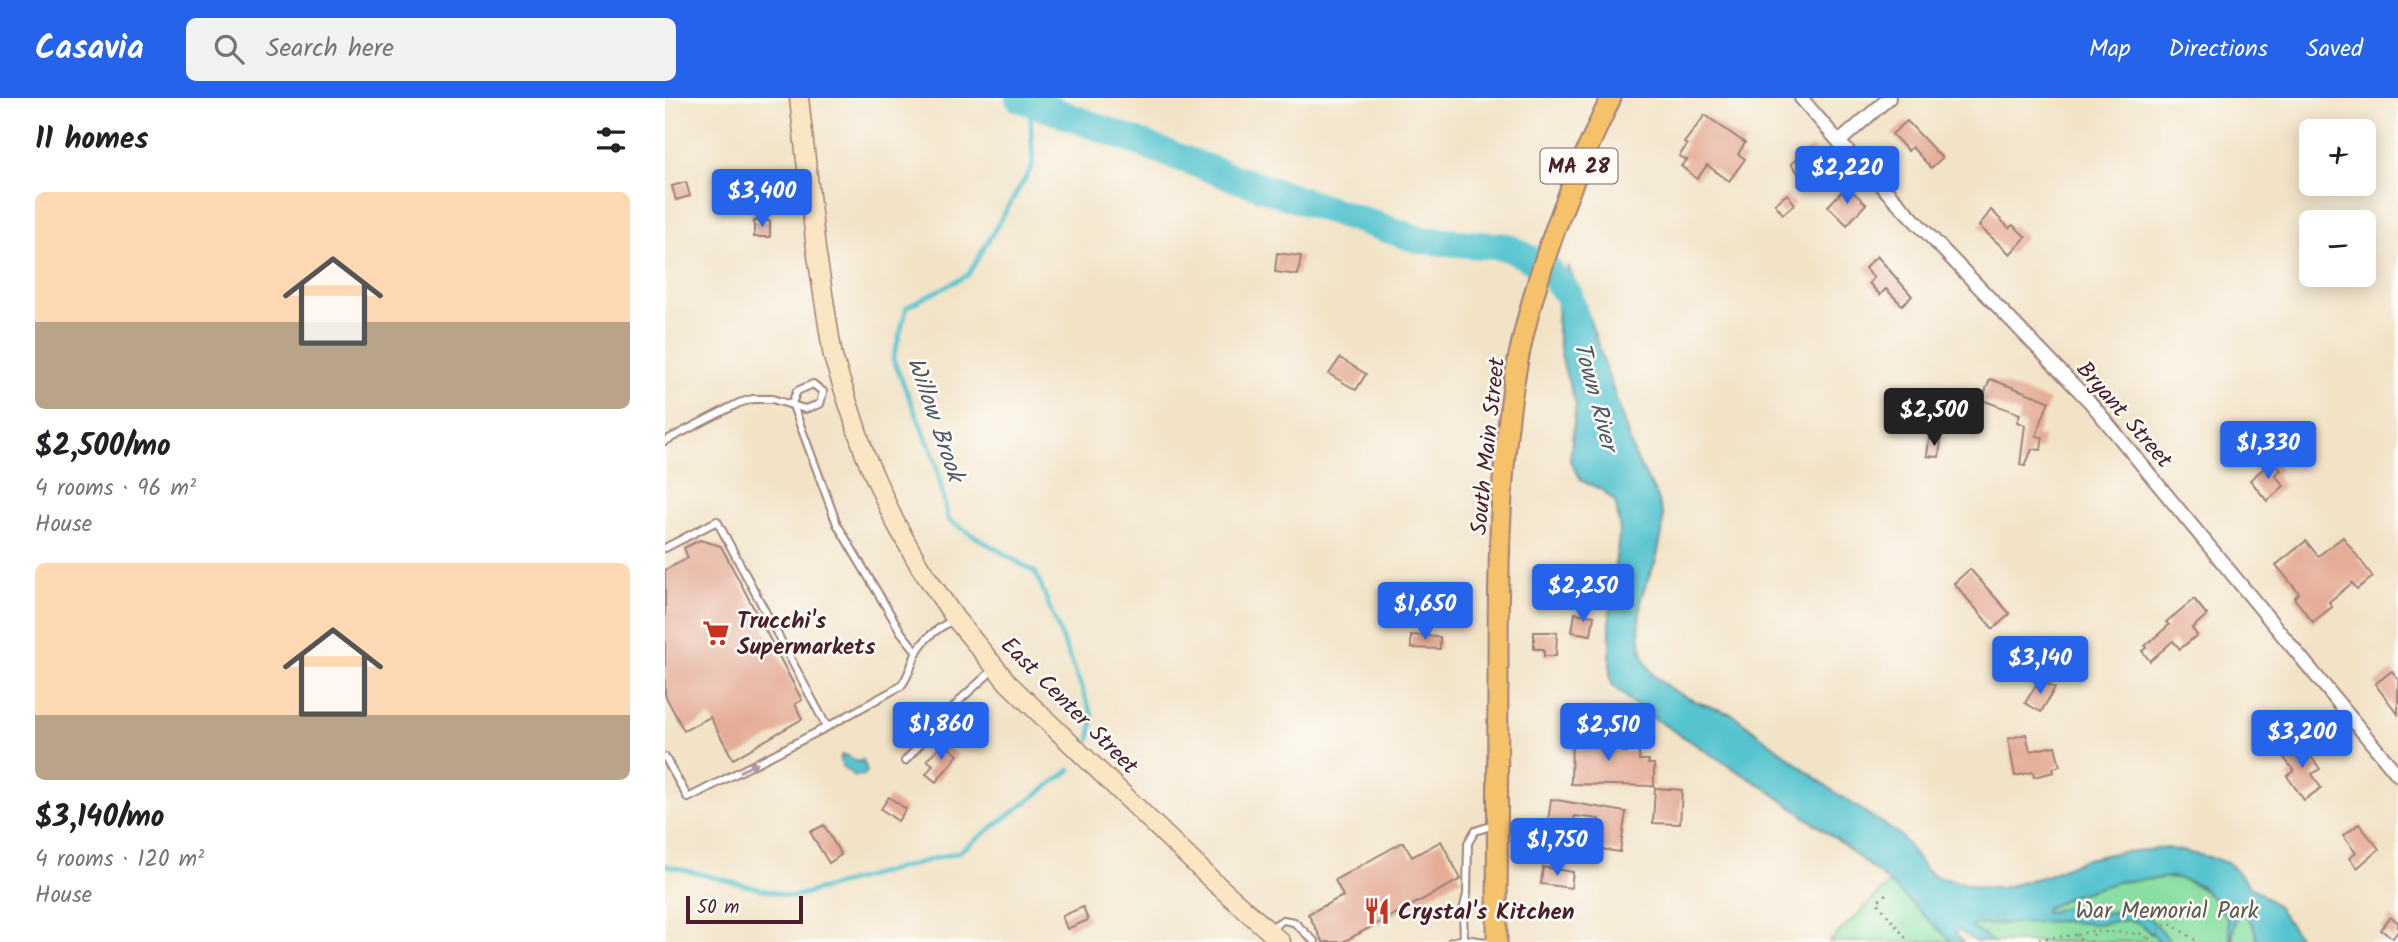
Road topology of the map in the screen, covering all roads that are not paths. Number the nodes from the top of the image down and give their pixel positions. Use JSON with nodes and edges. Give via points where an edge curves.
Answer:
{"nodes":[{"id":1,"x":799,"y":98,"type":"edge"},
{"id":2,"x":1611,"y":98,"type":"edge"},
{"id":3,"x":1801,"y":98,"type":"edge"},
{"id":4,"x":1889,"y":98,"type":"edge"},
{"id":5,"x":1839,"y":142,"type":"junction"},
{"id":6,"x":842,"y":386,"type":"junction"},
{"id":7,"x":823,"y":392,"type":"junction"},
{"id":8,"x":792,"y":403,"type":"junction"},
{"id":9,"x":665,"y":441,"type":"edge"},
{"id":10,"x":665,"y":548,"type":"edge"},
{"id":11,"x":955,"y":618,"type":"junction"},
{"id":12,"x":917,"y":652,"type":"junction"},
{"id":13,"x":994,"y":669,"type":"junction"},
{"id":14,"x":827,"y":727,"type":"junction"},
{"id":15,"x":665,"y":757,"type":"edge"},
{"id":16,"x":905,"y":761,"type":"dead end"},
{"id":17,"x":2398,"y":775,"type":"edge"},
{"id":18,"x":1497,"y":825,"type":"junction"},
{"id":19,"x":1267,"y":929,"type":"junction"},
{"id":20,"x":1464,"y":939,"type":"junction"},
{"id":21,"x":1281,"y":942,"type":"edge"},
{"id":22,"x":1315,"y":942,"type":"edge"},
{"id":23,"x":1451,"y":942,"type":"edge"},
{"id":24,"x":1486,"y":942,"type":"edge"},
{"id":25,"x":1497,"y":942,"type":"edge"}],
"edges":[{"from":1,"to":6,"type":"main road","name":"East Center Street","via":[[828,332]]},
{"from":2,"to":18,"type":"main road","name":"South Main Street","number":"MA 28","via":[[1583,155],[1553,236],[1513,387],[1503,484],[1498,614]]},
{"from":3,"to":5,"type":"street","name":"Bryant Street"},
{"from":4,"to":5,"type":"street"},
{"from":5,"to":17,"type":"street","name":"Bryant Street","via":[[2090,402]]},
{"from":6,"to":7,"type":"lane"},
{"from":6,"to":11,"type":"main road","name":"East Center Street","via":[[885,501],[920,567]]},
{"from":7,"to":8,"type":"lane","via":[[820,404],[805,409]]},
{"from":7,"to":8,"type":"lane","via":[[813,384],[797,391]]},
{"from":8,"to":9,"type":"lane","via":[[772,399],[739,403]]},
{"from":8,"to":12,"type":"lane","via":[[837,524]]},
{"from":10,"to":14,"type":"lane","via":[[717,521]]},
{"from":11,"to":12,"type":"lane","via":[[935,631]]},
{"from":11,"to":13,"type":"main road","name":"East Center Street"},
{"from":12,"to":14,"type":"lane","via":[[901,686]]},
{"from":13,"to":16,"type":"lane"},
{"from":13,"to":19,"type":"main road","name":"East Center Street"},
{"from":15,"to":14,"type":"lane","one_way":true,"via":[[688,798]]},
{"from":18,"to":20,"type":"lane","via":[[1475,831],[1468,843]]},
{"from":18,"to":25,"type":"main road","name":"South Main Street","number":"MA 28"},
{"from":19,"to":21,"type":"main road","name":"East Center Street"},
{"from":19,"to":22,"type":"lane","via":[[1283,920],[1294,922]]},
{"from":20,"to":23,"type":"lane"},
{"from":20,"to":24,"type":"lane"}]}
